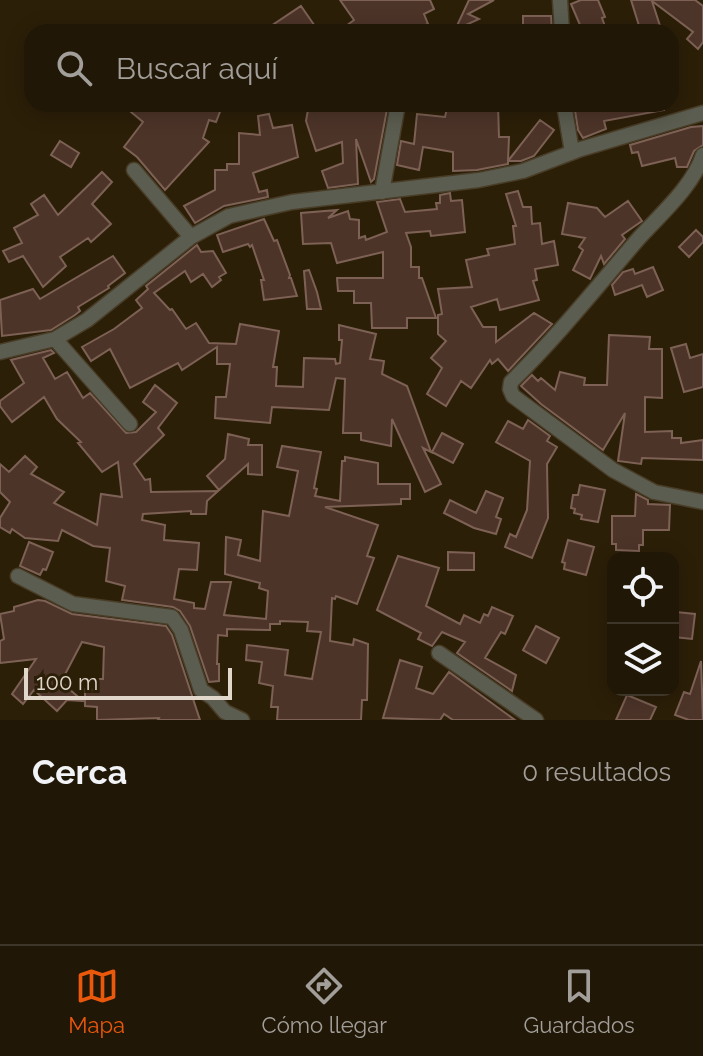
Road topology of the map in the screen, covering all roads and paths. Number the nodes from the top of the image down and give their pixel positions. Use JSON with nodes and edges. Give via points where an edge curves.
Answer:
{"nodes":[{"id":1,"x":560,"y":0,"type":"edge"},
{"id":2,"x":562,"y":24,"type":"edge"},
{"id":3,"x":397,"y":112,"type":"edge"},
{"id":4,"x":565,"y":112,"type":"edge"},
{"id":5,"x":703,"y":113,"type":"edge"},
{"id":6,"x":572,"y":152,"type":"junction"},
{"id":7,"x":703,"y":155,"type":"edge"},
{"id":8,"x":134,"y":170,"type":"dead end"},
{"id":9,"x":382,"y":192,"type":"junction"},
{"id":10,"x":191,"y":237,"type":"junction"},
{"id":11,"x":55,"y":339,"type":"junction"},
{"id":12,"x":0,"y":352,"type":"edge"},
{"id":13,"x":130,"y":424,"type":"dead end"},
{"id":14,"x":703,"y":502,"type":"edge"},
{"id":15,"x":18,"y":576,"type":"dead end"},
{"id":16,"x":439,"y":653,"type":"dead end"},
{"id":17,"x":242,"y":720,"type":"edge"},
{"id":18,"x":536,"y":720,"type":"edge"}],
"edges":[{"from":1,"to":2,"type":"street"},
{"from":3,"to":9,"type":"street"},
{"from":4,"to":6,"type":"street"},
{"from":5,"to":6,"type":"street"},
{"from":6,"to":9,"type":"street","via":[[523,171]]},
{"from":7,"to":14,"type":"street","via":[[683,188],[510,389],[613,470],[654,492]]},
{"from":8,"to":10,"type":"street"},
{"from":9,"to":10,"type":"street","via":[[292,202],[229,216]]},
{"from":10,"to":11,"type":"street"},
{"from":11,"to":12,"type":"street"},
{"from":11,"to":13,"type":"street"},
{"from":15,"to":17,"type":"street","via":[[73,604],[172,617],[201,690]]},
{"from":16,"to":18,"type":"street"}]}
